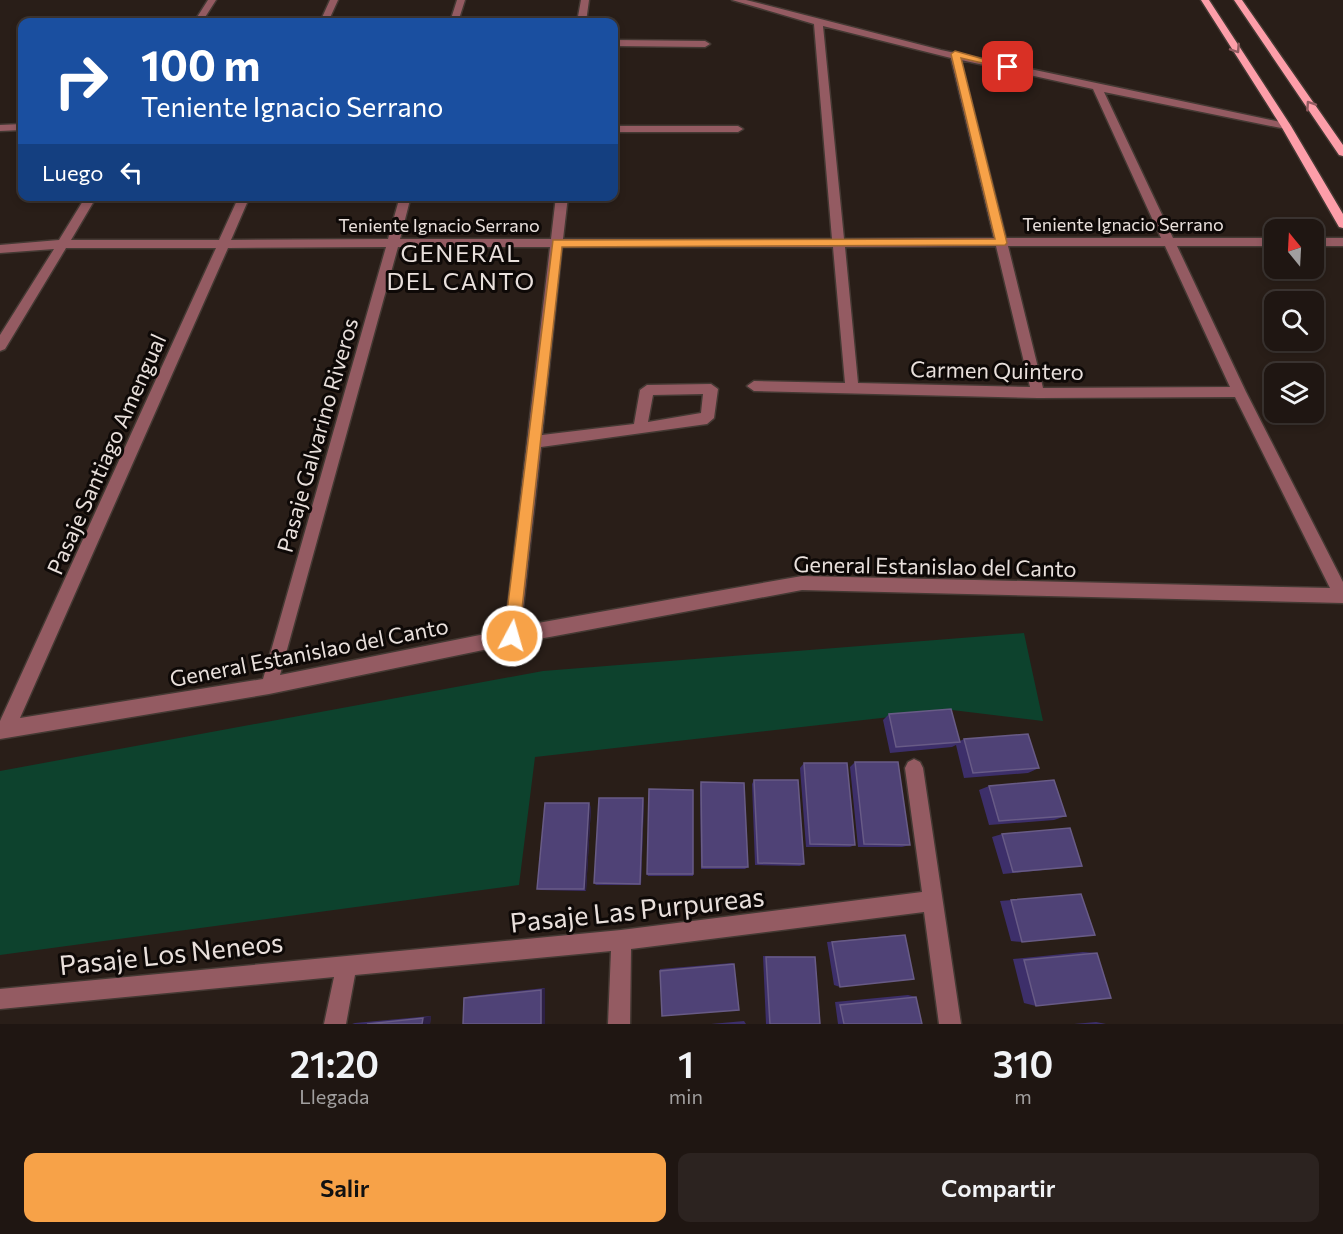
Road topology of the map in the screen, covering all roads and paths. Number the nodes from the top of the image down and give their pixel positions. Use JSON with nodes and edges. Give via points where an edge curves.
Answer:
{"nodes":[{"id":1,"x":212,"y":0,"type":"edge"},
{"id":2,"x":334,"y":0,"type":"edge"},
{"id":3,"x":461,"y":0,"type":"edge"},
{"id":4,"x":585,"y":0,"type":"edge"},
{"id":5,"x":736,"y":0,"type":"edge"},
{"id":6,"x":789,"y":0,"type":"edge"},
{"id":7,"x":1204,"y":0,"type":"edge"},
{"id":8,"x":1238,"y":0,"type":"edge"},
{"id":9,"x":785,"y":14,"type":"junction"},
{"id":10,"x":201,"y":18,"type":"edge"},
{"id":11,"x":326,"y":18,"type":"edge"},
{"id":12,"x":455,"y":18,"type":"edge"},
{"id":13,"x":583,"y":18,"type":"edge"},
{"id":14,"x":818,"y":22,"type":"junction"},
{"id":15,"x":618,"y":44,"type":"edge"},
{"id":16,"x":705,"y":44,"type":"dead end"},
{"id":17,"x":955,"y":54,"type":"junction"},
{"id":18,"x":1097,"y":88,"type":"junction"},
{"id":19,"x":1286,"y":126,"type":"junction"},
{"id":20,"x":18,"y":127,"type":"edge"},
{"id":21,"x":0,"y":128,"type":"edge"},
{"id":22,"x":618,"y":129,"type":"edge"},
{"id":23,"x":738,"y":129,"type":"dead end"},
{"id":24,"x":1343,"y":153,"type":"edge"},
{"id":25,"x":89,"y":201,"type":"edge"},
{"id":26,"x":243,"y":201,"type":"edge"},
{"id":27,"x":405,"y":201,"type":"edge"},
{"id":28,"x":561,"y":201,"type":"edge"},
{"id":29,"x":1343,"y":224,"type":"edge"},
{"id":30,"x":1169,"y":242,"type":"junction"},
{"id":31,"x":1264,"y":242,"type":"edge"},
{"id":32,"x":1324,"y":242,"type":"edge"},
{"id":33,"x":1343,"y":242,"type":"edge"},
{"id":34,"x":224,"y":243,"type":"junction"},
{"id":35,"x":393,"y":243,"type":"junction"},
{"id":36,"x":557,"y":243,"type":"junction"},
{"id":37,"x":838,"y":243,"type":"junction"},
{"id":38,"x":1002,"y":243,"type":"junction"},
{"id":39,"x":63,"y":244,"type":"junction"},
{"id":40,"x":0,"y":249,"type":"edge"},
{"id":41,"x":0,"y":346,"type":"edge"},
{"id":42,"x":754,"y":386,"type":"dead end"},
{"id":43,"x":852,"y":389,"type":"junction"},
{"id":44,"x":1239,"y":392,"type":"junction"},
{"id":45,"x":1038,"y":393,"type":"junction"},
{"id":46,"x":640,"y":429,"type":"junction"},
{"id":47,"x":534,"y":442,"type":"junction"},
{"id":48,"x":1342,"y":596,"type":"edge"},
{"id":49,"x":512,"y":636,"type":"junction"},
{"id":50,"x":269,"y":686,"type":"junction"},
{"id":51,"x":3,"y":730,"type":"edge"},
{"id":52,"x":914,"y":768,"type":"dead end"},
{"id":53,"x":932,"y":901,"type":"junction"},
{"id":54,"x":621,"y":940,"type":"junction"},
{"id":55,"x":347,"y":965,"type":"junction"},
{"id":56,"x":0,"y":999,"type":"edge"},
{"id":57,"x":335,"y":1024,"type":"edge"},
{"id":58,"x":619,"y":1024,"type":"edge"},
{"id":59,"x":950,"y":1024,"type":"edge"}],
"edges":[{"from":1,"to":10,"type":"street"},
{"from":2,"to":11,"type":"street"},
{"from":3,"to":12,"type":"street"},
{"from":4,"to":13,"type":"street"},
{"from":5,"to":9,"type":"street"},
{"from":6,"to":9,"type":"street"},
{"from":7,"to":19,"type":"main road","one_way":true},
{"from":24,"to":8,"type":"main road","one_way":true},
{"from":9,"to":14,"type":"street"},
{"from":14,"to":17,"type":"street"},
{"from":14,"to":37,"type":"street"},
{"from":15,"to":16,"type":"street"},
{"from":17,"to":18,"type":"street"},
{"from":17,"to":38,"type":"street"},
{"from":18,"to":19,"type":"street"},
{"from":18,"to":30,"type":"street"},
{"from":19,"to":29,"type":"main road"},
{"from":20,"to":21,"type":"street"},
{"from":22,"to":23,"type":"street"},
{"from":25,"to":39,"type":"street"},
{"from":26,"to":34,"type":"street","name":"Pasaje Santiago Amengual"},
{"from":27,"to":35,"type":"street","name":"Pasaje Galvarino Riveros"},
{"from":28,"to":36,"type":"street"},
{"from":30,"to":31,"type":"street","name":"Teniente Ignacio Serrano"},
{"from":30,"to":38,"type":"street","name":"Teniente Ignacio Serrano"},
{"from":30,"to":44,"type":"street"},
{"from":32,"to":33,"type":"street"},
{"from":34,"to":35,"type":"street","name":"Teniente Ignacio Serrano"},
{"from":34,"to":39,"type":"street","name":"Teniente Ignacio Serrano"},
{"from":34,"to":51,"type":"street","name":"Pasaje Santiago Amengual"},
{"from":35,"to":36,"type":"street","name":"Teniente Ignacio Serrano"},
{"from":35,"to":50,"type":"street","name":"Pasaje Galvarino Riveros"},
{"from":36,"to":37,"type":"street","name":"Teniente Ignacio Serrano"},
{"from":36,"to":47,"type":"street"},
{"from":37,"to":38,"type":"street","name":"Teniente Ignacio Serrano"},
{"from":37,"to":43,"type":"street"},
{"from":38,"to":45,"type":"street"},
{"from":39,"to":40,"type":"street","name":"Teniente Ignacio Serrano"},
{"from":39,"to":41,"type":"street"},
{"from":42,"to":43,"type":"street","name":"Carmen Quintero"},
{"from":43,"to":45,"type":"street","name":"Carmen Quintero"},
{"from":44,"to":45,"type":"street","name":"Carmen Quintero"},
{"from":44,"to":48,"type":"street"},
{"from":46,"to":46,"type":"street","via":[[707,418],[711,390],[647,390]]},
{"from":46,"to":47,"type":"street"},
{"from":47,"to":49,"type":"street"},
{"from":48,"to":49,"type":"street","name":"General Estanislao del Canto","via":[[802,583]]},
{"from":49,"to":50,"type":"street","name":"General Estanislao del Canto"},
{"from":50,"to":51,"type":"street","name":"General Estanislao del Canto"},
{"from":52,"to":53,"type":"street"},
{"from":53,"to":54,"type":"street","name":"Pasaje Las Purpureas"},
{"from":53,"to":59,"type":"street"},
{"from":54,"to":55,"type":"street","name":"Pasaje Las Purpureas"},
{"from":54,"to":58,"type":"street"},
{"from":55,"to":56,"type":"street","name":"Pasaje Los Neneos"},
{"from":55,"to":57,"type":"street"}]}
